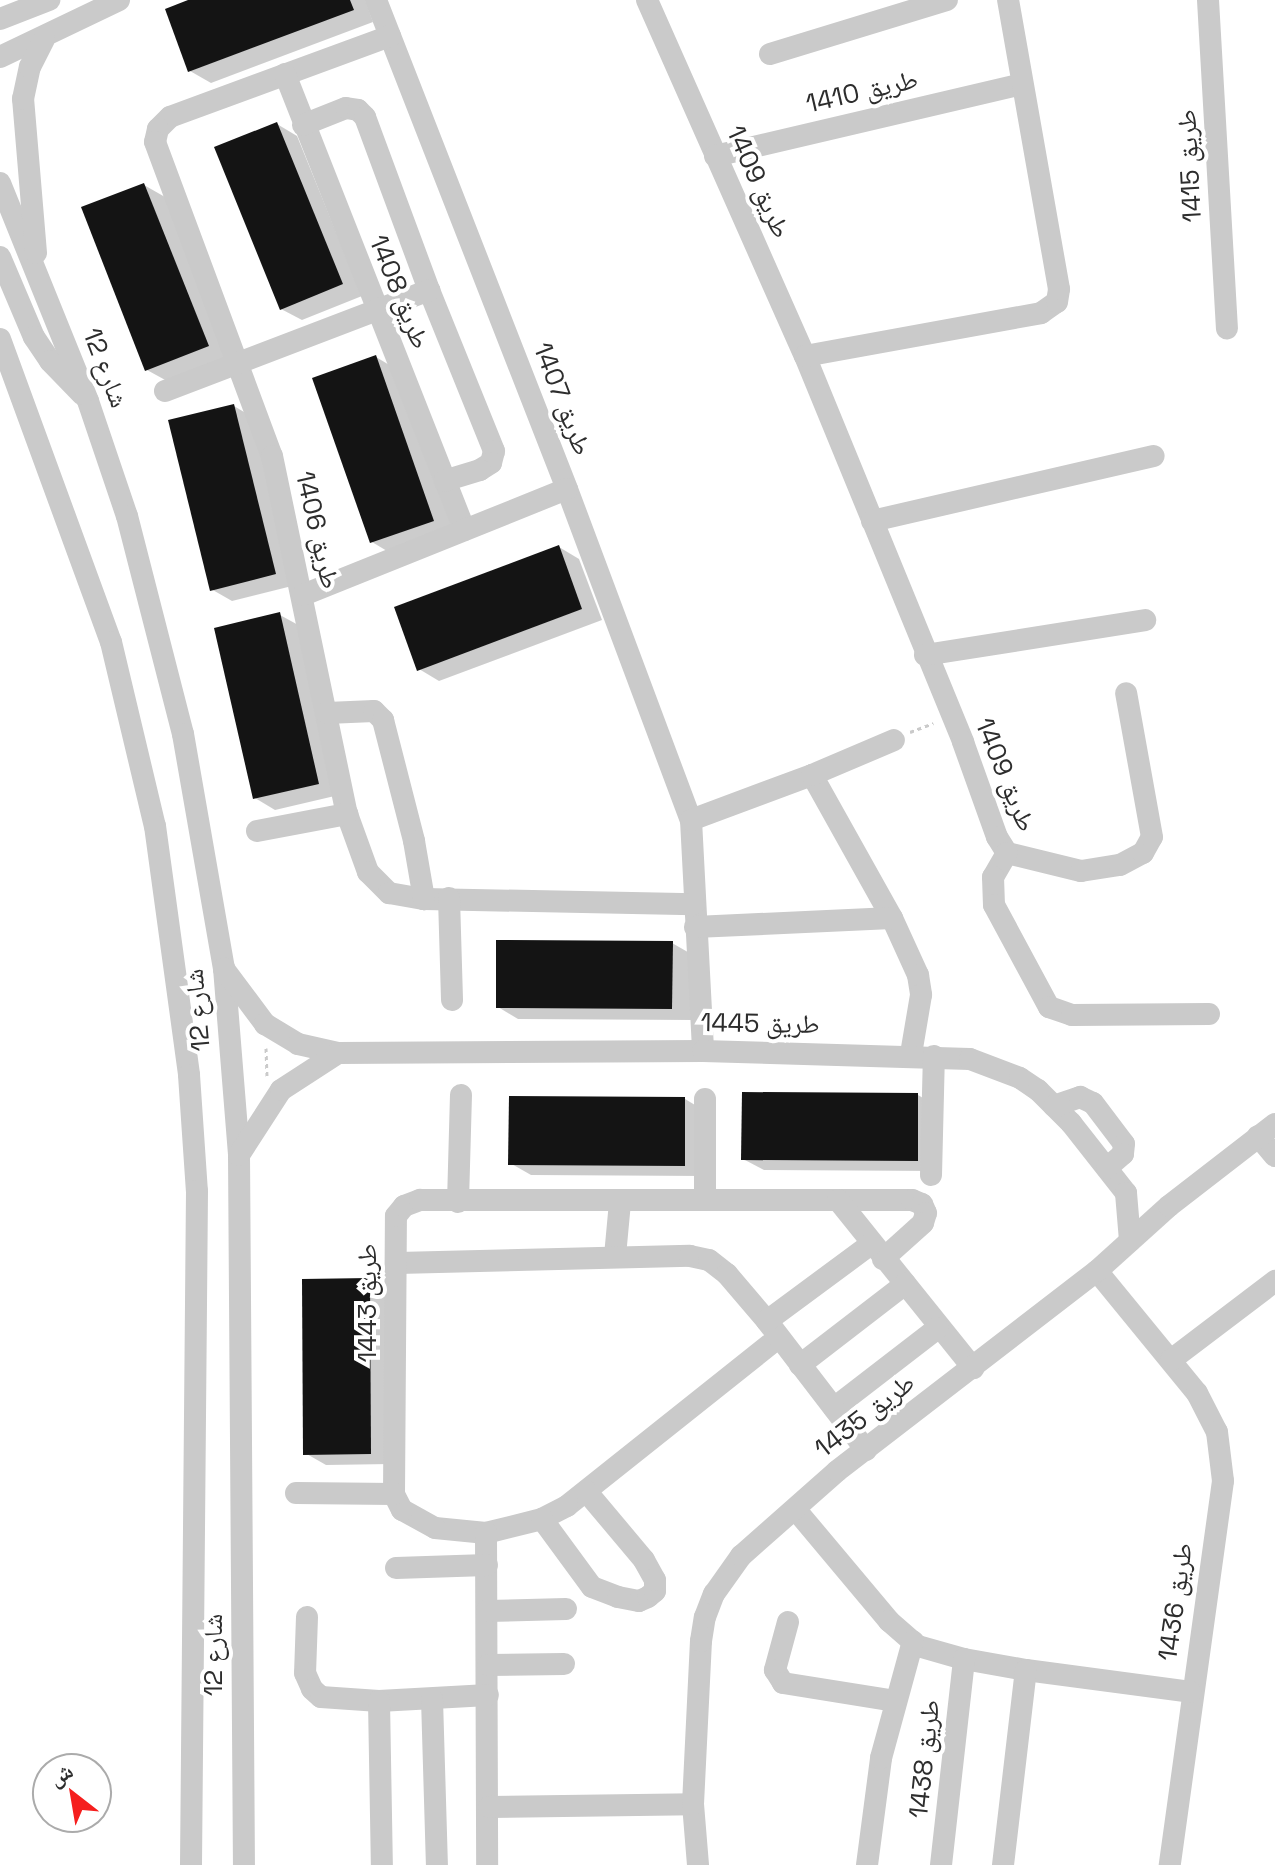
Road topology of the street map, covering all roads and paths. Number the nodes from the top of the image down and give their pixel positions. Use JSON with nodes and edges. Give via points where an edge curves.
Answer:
{"nodes":[{"id":1,"x":49,"y":0,"type":"edge"},
{"id":2,"x":119,"y":0,"type":"edge"},
{"id":3,"x":376,"y":0,"type":"edge"},
{"id":4,"x":647,"y":0,"type":"edge"},
{"id":5,"x":947,"y":0,"type":"edge"},
{"id":6,"x":1008,"y":0,"type":"edge"},
{"id":7,"x":1208,"y":0,"type":"edge"},
{"id":8,"x":0,"y":19,"type":"edge"},
{"id":9,"x":390,"y":36,"type":"junction"},
{"id":10,"x":44,"y":39,"type":"junction"},
{"id":11,"x":770,"y":54,"type":"dead end"},
{"id":12,"x":0,"y":57,"type":"edge"},
{"id":13,"x":285,"y":74,"type":"junction"},
{"id":14,"x":1021,"y":84,"type":"junction"},
{"id":15,"x":303,"y":125,"type":"junction"},
{"id":16,"x":715,"y":156,"type":"junction"},
{"id":17,"x":0,"y":183,"type":"edge"},
{"id":18,"x":0,"y":257,"type":"edge"},
{"id":19,"x":38,"y":274,"type":"junction"},
{"id":20,"x":429,"y":290,"type":"junction"},
{"id":21,"x":376,"y":310,"type":"junction"},
{"id":22,"x":1227,"y":328,"type":"dead end"},
{"id":23,"x":0,"y":339,"type":"edge"},
{"id":24,"x":805,"y":356,"type":"junction"},
{"id":25,"x":240,"y":363,"type":"junction"},
{"id":26,"x":165,"y":391,"type":"dead end"},
{"id":27,"x":88,"y":401,"type":"junction"},
{"id":28,"x":1154,"y":456,"type":"dead end"},
{"id":29,"x":445,"y":481,"type":"junction"},
{"id":30,"x":567,"y":489,"type":"junction"},
{"id":31,"x":872,"y":521,"type":"junction"},
{"id":32,"x":465,"y":530,"type":"junction"},
{"id":33,"x":303,"y":595,"type":"junction"},
{"id":34,"x":1145,"y":620,"type":"dead end"},
{"id":35,"x":925,"y":655,"type":"junction"},
{"id":36,"x":1126,"y":693,"type":"dead end"},
{"id":37,"x":327,"y":713,"type":"junction"},
{"id":38,"x":951,"y":715,"type":"junction"},
{"id":39,"x":894,"y":740,"type":"joint"},
{"id":40,"x":812,"y":775,"type":"junction"},
{"id":41,"x":347,"y":814,"type":"junction"},
{"id":42,"x":691,"y":820,"type":"junction"},
{"id":43,"x":257,"y":831,"type":"dead end"},
{"id":44,"x":1007,"y":853,"type":"junction"},
{"id":45,"x":449,"y":898,"type":"junction"},
{"id":46,"x":424,"y":899,"type":"junction"},
{"id":47,"x":695,"y":916,"type":"junction"},
{"id":48,"x":892,"y":918,"type":"junction"},
{"id":49,"x":224,"y":968,"type":"junction"},
{"id":50,"x":452,"y":1000,"type":"dead end"},
{"id":51,"x":1209,"y":1014,"type":"dead end"},
{"id":52,"x":265,"y":1024,"type":"junction"},
{"id":53,"x":703,"y":1051,"type":"junction"},
{"id":54,"x":338,"y":1053,"type":"junction"},
{"id":55,"x":922,"y":1055,"type":"junction"},
{"id":56,"x":461,"y":1095,"type":"dead end"},
{"id":57,"x":705,"y":1099,"type":"dead end"},
{"id":58,"x":268,"y":1105,"type":"junction"},
{"id":59,"x":1054,"y":1106,"type":"junction"},
{"id":60,"x":1266,"y":1130,"type":"edge"},
{"id":61,"x":239,"y":1155,"type":"junction"},
{"id":62,"x":1275,"y":1156,"type":"edge"},
{"id":63,"x":1107,"y":1168,"type":"junction"},
{"id":64,"x":931,"y":1175,"type":"dead end"},
{"id":65,"x":1126,"y":1193,"type":"junction"},
{"id":66,"x":705,"y":1200,"type":"junction"},
{"id":67,"x":838,"y":1200,"type":"junction"},
{"id":68,"x":458,"y":1202,"type":"junction"},
{"id":69,"x":620,"y":1202,"type":"junction"},
{"id":70,"x":1169,"y":1206,"type":"junction"},
{"id":71,"x":1130,"y":1241,"type":"junction"},
{"id":72,"x":877,"y":1251,"type":"junction"},
{"id":73,"x":615,"y":1256,"type":"junction"},
{"id":74,"x":398,"y":1263,"type":"junction"},
{"id":75,"x":1097,"y":1271,"type":"junction"},
{"id":76,"x":1275,"y":1281,"type":"edge"},
{"id":77,"x":905,"y":1284,"type":"junction"},
{"id":78,"x":938,"y":1328,"type":"junction"},
{"id":79,"x":773,"y":1329,"type":"junction"},
{"id":80,"x":1171,"y":1360,"type":"junction"},
{"id":81,"x":800,"y":1365,"type":"junction"},
{"id":82,"x":973,"y":1368,"type":"junction"},
{"id":83,"x":834,"y":1408,"type":"junction"},
{"id":84,"x":866,"y":1450,"type":"junction"},
{"id":85,"x":586,"y":1491,"type":"junction"},
{"id":86,"x":296,"y":1493,"type":"dead end"},
{"id":87,"x":394,"y":1494,"type":"junction"},
{"id":88,"x":796,"y":1510,"type":"junction"},
{"id":89,"x":542,"y":1519,"type":"junction"},
{"id":90,"x":486,"y":1533,"type":"junction"},
{"id":91,"x":487,"y":1565,"type":"junction"},
{"id":92,"x":396,"y":1568,"type":"dead end"},
{"id":93,"x":566,"y":1609,"type":"dead end"},
{"id":94,"x":487,"y":1611,"type":"junction"},
{"id":95,"x":307,"y":1617,"type":"dead end"},
{"id":96,"x":788,"y":1622,"type":"dead end"},
{"id":97,"x":913,"y":1641,"type":"junction"},
{"id":98,"x":964,"y":1659,"type":"junction"},
{"id":99,"x":564,"y":1664,"type":"dead end"},
{"id":100,"x":488,"y":1665,"type":"junction"},
{"id":101,"x":1026,"y":1670,"type":"junction"},
{"id":102,"x":1191,"y":1692,"type":"junction"},
{"id":103,"x":488,"y":1695,"type":"junction"},
{"id":104,"x":432,"y":1699,"type":"junction"},
{"id":105,"x":379,"y":1701,"type":"junction"},
{"id":106,"x":895,"y":1701,"type":"junction"},
{"id":107,"x":693,"y":1804,"type":"junction"},
{"id":108,"x":489,"y":1807,"type":"junction"},
{"id":109,"x":191,"y":1865,"type":"edge"},
{"id":110,"x":244,"y":1865,"type":"edge"},
{"id":111,"x":382,"y":1865,"type":"edge"},
{"id":112,"x":437,"y":1865,"type":"edge"},
{"id":113,"x":487,"y":1865,"type":"edge"},
{"id":114,"x":698,"y":1865,"type":"edge"},
{"id":115,"x":867,"y":1865,"type":"edge"},
{"id":116,"x":941,"y":1865,"type":"edge"},
{"id":117,"x":1003,"y":1865,"type":"edge"},
{"id":118,"x":1170,"y":1865,"type":"edge"}],
"edges":[{"from":1,"to":8,"type":"street"},
{"from":2,"to":10,"type":"street"},
{"from":3,"to":9,"type":"street","name":"طريق 1407"},
{"from":4,"to":16,"type":"street","name":"طريق 1409"},
{"from":5,"to":11,"type":"street"},
{"from":6,"to":14,"type":"street"},
{"from":7,"to":22,"type":"street","name":"طريق 1415"},
{"from":9,"to":13,"type":"street","name":"طريق 1406"},
{"from":9,"to":30,"type":"street","name":"طريق 1407"},
{"from":10,"to":12,"type":"street"},
{"from":10,"to":19,"type":"street","via":[[23,99]]},
{"from":13,"to":15,"type":"street","name":"طريق 1408"},
{"from":13,"to":25,"type":"street","name":"طريق 1406","via":[[170,117],[158,129],[155,142]]},
{"from":14,"to":16,"type":"street","name":"طريق 1410"},
{"from":14,"to":24,"type":"street","via":[[1059,289],[1053,307]]},
{"from":15,"to":20,"type":"street","via":[[346,108],[365,117]]},
{"from":15,"to":21,"type":"street","name":"طريق 1408"},
{"from":16,"to":24,"type":"street","name":"طريق 1409"},
{"from":17,"to":19,"type":"street","name":"شارع 12"},
{"from":18,"to":27,"type":"street","via":[[34,337]]},
{"from":19,"to":27,"type":"street","name":"شارع 12"},
{"from":20,"to":21,"type":"street"},
{"from":20,"to":29,"type":"street","via":[[494,451],[491,463],[480,470]]},
{"from":21,"to":25,"type":"street"},
{"from":21,"to":29,"type":"street","name":"طريق 1408"},
{"from":23,"to":109,"type":"street","name":"شارع 12","via":[[111,642],[155,826],[189,1075],[197,1247]]},
{"from":24,"to":31,"type":"street","name":"طريق 1409"},
{"from":25,"to":26,"type":"street"},
{"from":25,"to":33,"type":"street","name":"طريق 1406","via":[[272,456]]},
{"from":27,"to":49,"type":"street","name":"شارع 12","via":[[127,516],[167,663]]},
{"from":28,"to":31,"type":"street"},
{"from":29,"to":32,"type":"street","name":"طريق 1408"},
{"from":30,"to":32,"type":"street"},
{"from":30,"to":42,"type":"street","name":"طريق 1407"},
{"from":31,"to":35,"type":"street","name":"طريق 1409"},
{"from":32,"to":33,"type":"street"},
{"from":33,"to":37,"type":"street","name":"طريق 1406"},
{"from":34,"to":35,"type":"street"},
{"from":35,"to":38,"type":"street","name":"طريق 1409"},
{"from":36,"to":44,"type":"street","name":"طريق 1409","via":[[1152,837],[1143,853],[1120,865],[1081,871]]},
{"from":37,"to":41,"type":"street","name":"طريق 1406"},
{"from":37,"to":46,"type":"street","via":[[374,711],[383,720]]},
{"from":38,"to":39,"type":"path"},
{"from":38,"to":44,"type":"street","name":"طريق 1409"},
{"from":39,"to":40,"type":"street"},
{"from":40,"to":42,"type":"street"},
{"from":40,"to":48,"type":"street"},
{"from":41,"to":43,"type":"street"},
{"from":41,"to":46,"type":"street","name":"طريق 1406","via":[[377,883],[389,893]]},
{"from":42,"to":47,"type":"street","name":"طريق 1407"},
{"from":44,"to":51,"type":"street","via":[[993,877],[994,905],[1049,1007],[1072,1015]]},
{"from":45,"to":46,"type":"street","name":"طريق 1406"},
{"from":45,"to":47,"type":"street","name":"طريق 1406"},
{"from":45,"to":50,"type":"street"},
{"from":47,"to":48,"type":"street"},
{"from":47,"to":53,"type":"street","name":"طريق 1407"},
{"from":48,"to":55,"type":"street","via":[[914,965],[921,995]]},
{"from":49,"to":52,"type":"street","name":"طريق 1445"},
{"from":49,"to":61,"type":"street","name":"شارع 12"},
{"from":52,"to":54,"type":"street","name":"طريق 1445","via":[[298,1044]]},
{"from":52,"to":58,"type":"path"},
{"from":53,"to":54,"type":"street","name":"طريق 1445"},
{"from":53,"to":55,"type":"street","name":"طريق 1445"},
{"from":54,"to":58,"type":"street","name":"طريق 1445","via":[[295,1078]]},
{"from":55,"to":59,"type":"street","name":"طريق 1445","via":[[970,1059],[1020,1078]]},
{"from":55,"to":64,"type":"street"},
{"from":56,"to":68,"type":"street"},
{"from":57,"to":66,"type":"street"},
{"from":58,"to":61,"type":"street","name":"طريق 1445"},
{"from":59,"to":63,"type":"street","name":"طريق 1445"},
{"from":59,"to":63,"type":"street","via":[[1080,1097],[1093,1103],[1124,1144],[1123,1154]]},
{"from":60,"to":62,"type":"street"},
{"from":60,"to":70,"type":"street","name":"طريق 1435"},
{"from":61,"to":110,"type":"street","name":"شارع 12"},
{"from":63,"to":65,"type":"street","name":"طريق 1445"},
{"from":65,"to":70,"type":"street"},
{"from":65,"to":71,"type":"street"},
{"from":66,"to":67,"type":"street","name":"طريق 1443"},
{"from":66,"to":69,"type":"street","name":"طريق 1443"},
{"from":67,"to":72,"type":"street"},
{"from":67,"to":72,"type":"street","name":"طريق 1443","via":[[922,1204],[923,1223]]},
{"from":68,"to":69,"type":"street","name":"طريق 1443"},
{"from":68,"to":74,"type":"street","name":"طريق 1443","via":[[420,1200],[404,1206],[396,1216]]},
{"from":69,"to":73,"type":"street"},
{"from":70,"to":71,"type":"street","name":"طريق 1435"},
{"from":71,"to":75,"type":"street","name":"طريق 1435"},
{"from":72,"to":77,"type":"street"},
{"from":72,"to":79,"type":"street"},
{"from":73,"to":74,"type":"street"},
{"from":73,"to":79,"type":"street","via":[[709,1260]]},
{"from":74,"to":87,"type":"street","name":"طريق 1443"},
{"from":75,"to":80,"type":"street","name":"طريق 1436"},
{"from":75,"to":82,"type":"street","name":"طريق 1435"},
{"from":76,"to":80,"type":"street"},
{"from":77,"to":78,"type":"street"},
{"from":77,"to":81,"type":"street"},
{"from":78,"to":82,"type":"street"},
{"from":78,"to":83,"type":"street"},
{"from":79,"to":81,"type":"street"},
{"from":79,"to":85,"type":"street"},
{"from":80,"to":102,"type":"street","name":"طريق 1436","via":[[1197,1393],[1217,1432],[1223,1481]]},
{"from":81,"to":83,"type":"street"},
{"from":82,"to":84,"type":"street","name":"طريق 1435"},
{"from":83,"to":84,"type":"street"},
{"from":84,"to":88,"type":"street","name":"طريق 1435"},
{"from":85,"to":89,"type":"street"},
{"from":85,"to":89,"type":"street","via":[[644,1560],[655,1580],[655,1591],[648,1597],[639,1601],[592,1587]]},
{"from":86,"to":87,"type":"street"},
{"from":87,"to":90,"type":"street","via":[[414,1520],[435,1528]]},
{"from":88,"to":97,"type":"street","via":[[889,1621]]},
{"from":88,"to":107,"type":"street","name":"طريق 1435","via":[[741,1556],[705,1617]]},
{"from":89,"to":90,"type":"street"},
{"from":90,"to":91,"type":"street"},
{"from":91,"to":92,"type":"street"},
{"from":91,"to":94,"type":"street"},
{"from":93,"to":94,"type":"street"},
{"from":94,"to":100,"type":"street"},
{"from":95,"to":105,"type":"street","via":[[305,1673],[312,1689],[321,1697]]},
{"from":96,"to":106,"type":"street","name":"طريق 1438","via":[[775,1670],[783,1683]]},
{"from":97,"to":98,"type":"street"},
{"from":97,"to":106,"type":"street","name":"طريق 1438"},
{"from":98,"to":101,"type":"street"},
{"from":98,"to":116,"type":"street","name":"طريق 1438"},
{"from":99,"to":100,"type":"street"},
{"from":100,"to":103,"type":"street"},
{"from":101,"to":102,"type":"street"},
{"from":101,"to":117,"type":"street"},
{"from":102,"to":118,"type":"street","name":"طريق 1436"},
{"from":103,"to":104,"type":"street"},
{"from":103,"to":108,"type":"street"},
{"from":104,"to":105,"type":"street"},
{"from":104,"to":112,"type":"street"},
{"from":105,"to":111,"type":"street"},
{"from":106,"to":115,"type":"street","name":"طريق 1438","via":[[881,1758]]},
{"from":107,"to":108,"type":"street"},
{"from":107,"to":114,"type":"street","name":"طريق 1435"},
{"from":108,"to":113,"type":"street"}]}
